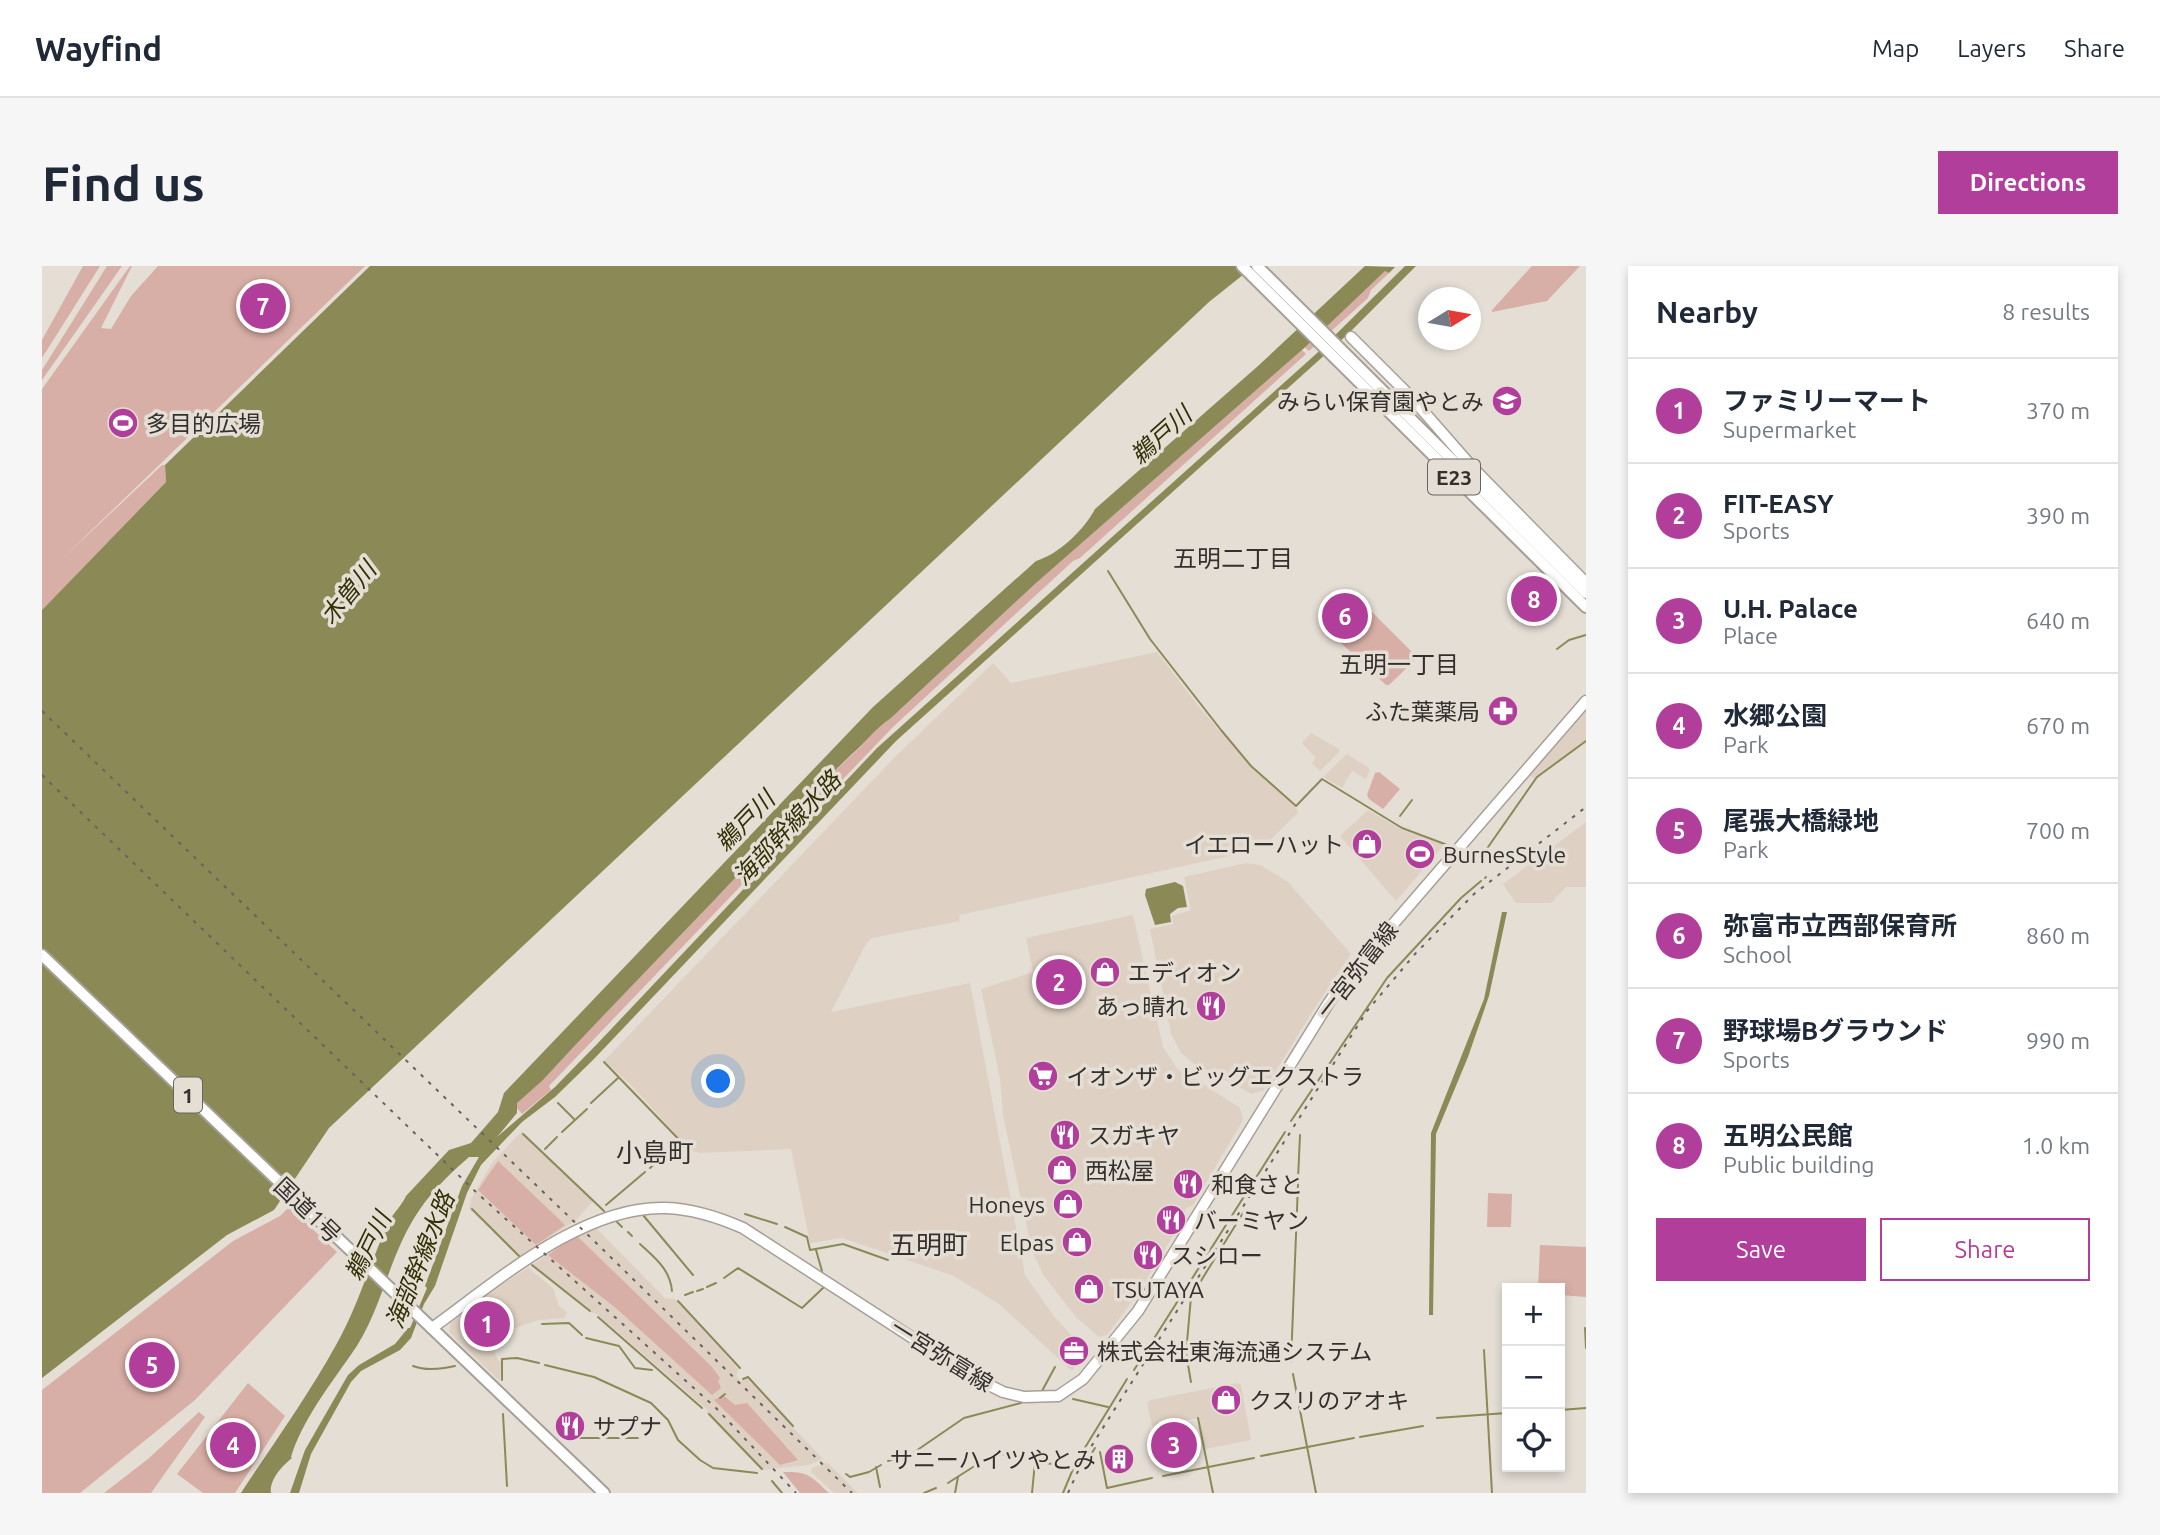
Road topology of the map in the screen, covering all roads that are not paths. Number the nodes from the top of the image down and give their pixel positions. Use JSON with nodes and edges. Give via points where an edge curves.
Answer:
{"nodes":[{"id":1,"x":1242,"y":266,"type":"edge"},
{"id":2,"x":1257,"y":266,"type":"edge"},
{"id":3,"x":1351,"y":337,"type":"dead end"},
{"id":4,"x":1586,"y":583,"type":"edge"},
{"id":5,"x":1586,"y":593,"type":"edge"},
{"id":6,"x":1586,"y":607,"type":"edge"},
{"id":7,"x":1586,"y":701,"type":"edge"},
{"id":8,"x":42,"y":956,"type":"edge"},
{"id":9,"x":432,"y":1328,"type":"junction"},
{"id":10,"x":604,"y":1493,"type":"edge"}],
"edges":[{"from":1,"to":6,"type":"highway","number":"E23"},
{"from":2,"to":5,"type":"highway","number":"E23"},
{"from":3,"to":4,"type":"main road"},
{"from":7,"to":9,"type":"main road","name":"一宮弥富線","via":[[1344,981],[1138,1311],[1083,1379],[1066,1392],[1024,1397],[1003,1392],[743,1228],[690,1210],[643,1210],[586,1225],[524,1262]]},
{"from":8,"to":9,"type":"highway","name":"国道1号","number":"1"},
{"from":9,"to":10,"type":"highway","name":"国道1号","number":"1"}]}
